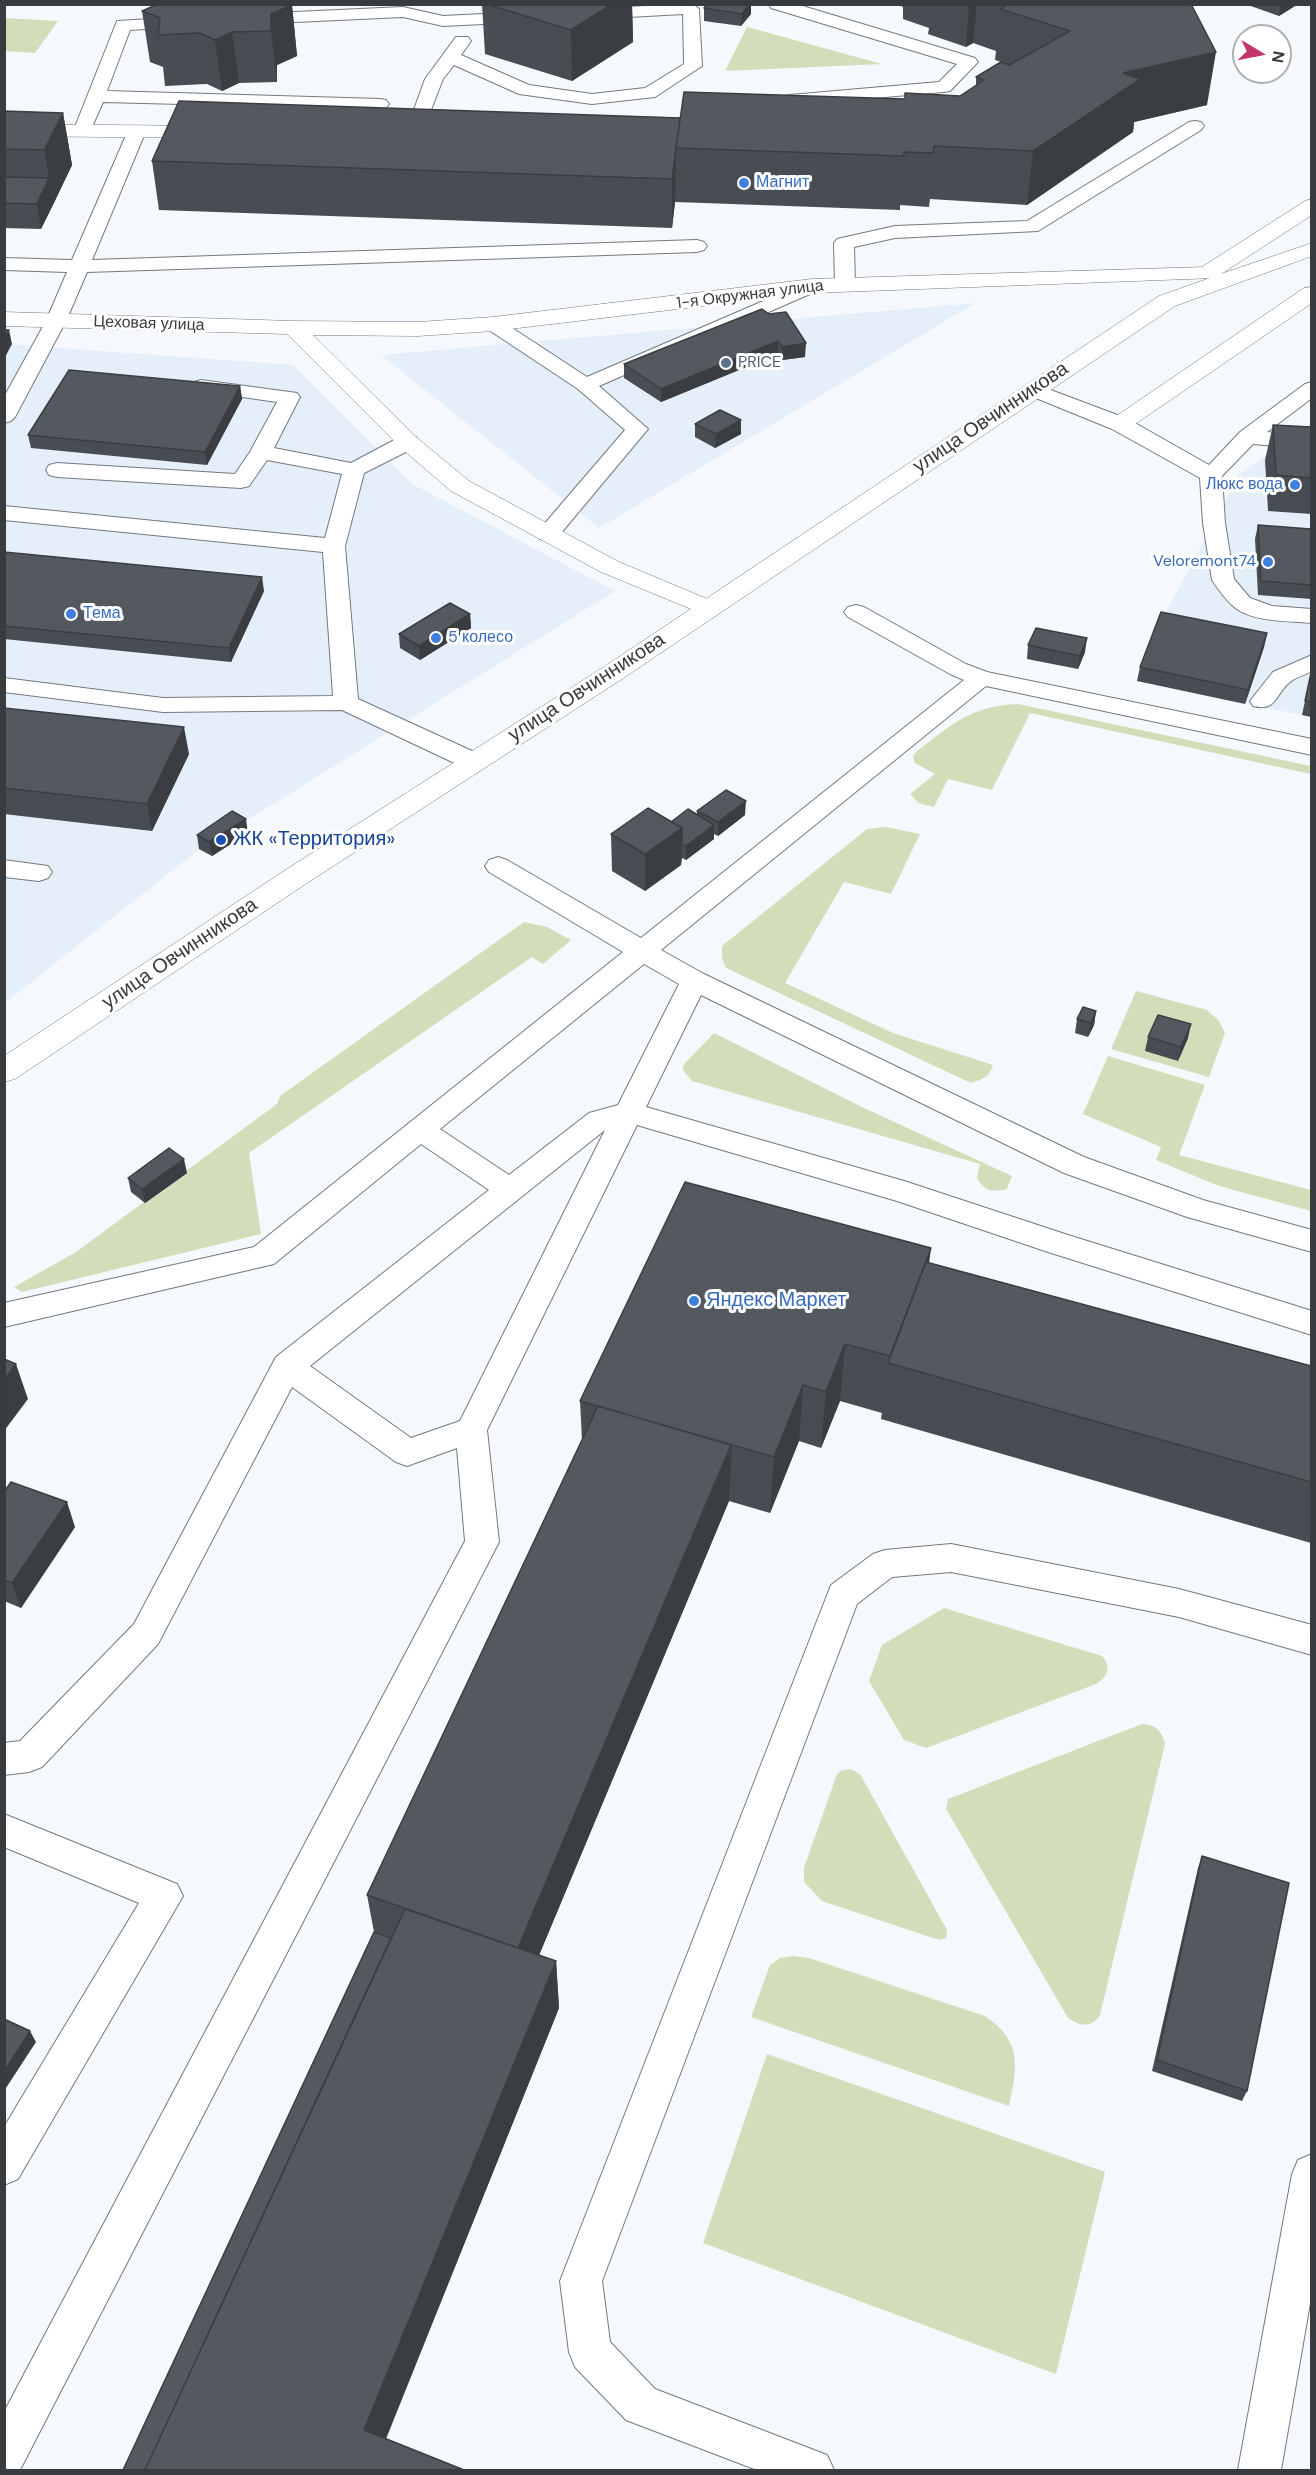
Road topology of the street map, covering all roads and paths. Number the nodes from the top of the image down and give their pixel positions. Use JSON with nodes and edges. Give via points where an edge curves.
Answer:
{"nodes":[{"id":1,"x":777,"y":4,"type":"edge"},
{"id":2,"x":573,"y":15,"type":"edge"},
{"id":3,"x":538,"y":16,"type":"edge"},
{"id":4,"x":478,"y":19,"type":"junction"},
{"id":5,"x":240,"y":20,"type":"edge"},
{"id":6,"x":205,"y":22,"type":"edge"},
{"id":7,"x":911,"y":30,"type":"dead end"},
{"id":8,"x":892,"y":40,"type":"junction"},
{"id":9,"x":451,"y":57,"type":"junction"},
{"id":10,"x":887,"y":92,"type":"junction"},
{"id":11,"x":96,"y":96,"type":"junction"},
{"id":12,"x":776,"y":102,"type":"edge"},
{"id":13,"x":380,"y":104,"type":"dead end"},
{"id":14,"x":888,"y":112,"type":"edge"},
{"id":15,"x":1195,"y":126,"type":"dead end"},
{"id":16,"x":393,"y":129,"type":"edge"},
{"id":17,"x":416,"y":129,"type":"junction"},
{"id":18,"x":440,"y":129,"type":"edge"},
{"id":19,"x":4,"y":130,"type":"edge"},
{"id":20,"x":230,"y":131,"type":"edge"},
{"id":21,"x":82,"y":132,"type":"junction"},
{"id":22,"x":136,"y":133,"type":"junction"},
{"id":23,"x":1311,"y":205,"type":"edge"},
{"id":24,"x":894,"y":210,"type":"edge"},
{"id":25,"x":895,"y":232,"type":"junction"},
{"id":26,"x":697,"y":246,"type":"dead end"},
{"id":27,"x":1311,"y":249,"type":"edge"},
{"id":28,"x":4,"y":264,"type":"edge"},
{"id":29,"x":81,"y":266,"type":"junction"},
{"id":30,"x":845,"y":285,"type":"junction"},
{"id":31,"x":812,"y":286,"type":"junction"},
{"id":32,"x":1311,"y":293,"type":"edge"},
{"id":33,"x":4,"y":319,"type":"edge"},
{"id":34,"x":56,"y":321,"type":"junction"},
{"id":35,"x":493,"y":324,"type":"junction"},
{"id":36,"x":293,"y":328,"type":"junction"},
{"id":37,"x":184,"y":384,"type":"edge"},
{"id":38,"x":585,"y":385,"type":"junction"},
{"id":39,"x":1311,"y":388,"type":"edge"},
{"id":40,"x":1033,"y":390,"type":"junction"},
{"id":41,"x":4,"y":417,"type":"edge"},
{"id":42,"x":1120,"y":424,"type":"junction"},
{"id":43,"x":1248,"y":437,"type":"junction"},
{"id":44,"x":408,"y":442,"type":"junction"},
{"id":45,"x":1311,"y":443,"type":"edge"},
{"id":46,"x":261,"y":452,"type":"junction"},
{"id":47,"x":57,"y":470,"type":"dead end"},
{"id":48,"x":354,"y":470,"type":"junction"},
{"id":49,"x":1211,"y":475,"type":"junction"},
{"id":50,"x":4,"y":513,"type":"edge"},
{"id":51,"x":548,"y":534,"type":"junction"},
{"id":52,"x":334,"y":546,"type":"junction"},
{"id":53,"x":708,"y":608,"type":"junction"},
{"id":54,"x":856,"y":612,"type":"dead end"},
{"id":55,"x":1311,"y":616,"type":"edge"},
{"id":56,"x":1311,"y":662,"type":"edge"},
{"id":57,"x":981,"y":678,"type":"junction"},
{"id":58,"x":4,"y":685,"type":"edge"},
{"id":59,"x":1262,"y":700,"type":"dead end"},
{"id":60,"x":346,"y":703,"type":"junction"},
{"id":61,"x":1311,"y":747,"type":"edge"},
{"id":62,"x":474,"y":762,"type":"junction"},
{"id":63,"x":498,"y":866,"type":"dead end"},
{"id":64,"x":4,"y":868,"type":"edge"},
{"id":65,"x":39,"y":872,"type":"dead end"},
{"id":66,"x":642,"y":951,"type":"junction"},
{"id":67,"x":694,"y":981,"type":"junction"},
{"id":68,"x":4,"y":1071,"type":"edge"},
{"id":69,"x":630,"y":1113,"type":"junction"},
{"id":70,"x":421,"y":1130,"type":"junction"},
{"id":71,"x":509,"y":1189,"type":"junction"},
{"id":72,"x":1311,"y":1241,"type":"edge"},
{"id":73,"x":4,"y":1315,"type":"edge"},
{"id":74,"x":1311,"y":1323,"type":"edge"},
{"id":75,"x":287,"y":1366,"type":"junction"},
{"id":76,"x":471,"y":1430,"type":"junction"},
{"id":77,"x":1311,"y":1640,"type":"edge"},
{"id":78,"x":4,"y":1758,"type":"edge"},
{"id":79,"x":4,"y":1830,"type":"edge"},
{"id":80,"x":4,"y":2165,"type":"edge"},
{"id":81,"x":1311,"y":2174,"type":"edge"},
{"id":82,"x":4,"y":2457,"type":"edge"},
{"id":83,"x":812,"y":2470,"type":"edge"},
{"id":84,"x":1259,"y":2470,"type":"edge"}],
"edges":[{"from":1,"to":8,"type":"lane"},
{"from":2,"to":9,"type":"lane","via":[[691,9],[693,66],[649,93],[592,99],[525,90]]},
{"from":3,"to":4,"type":"lane"},
{"from":4,"to":5,"type":"lane","via":[[443,21],[403,12]]},
{"from":4,"to":9,"type":"lane"},
{"from":6,"to":11,"type":"lane","via":[[123,26]]},
{"from":7,"to":8,"type":"lane"},
{"from":8,"to":10,"type":"lane","via":[[969,62],[944,87]]},
{"from":9,"to":17,"type":"lane","via":[[434,79]]},
{"from":10,"to":12,"type":"lane"},
{"from":10,"to":14,"type":"lane"},
{"from":11,"to":13,"type":"lane"},
{"from":11,"to":21,"type":"lane"},
{"from":15,"to":25,"type":"lane","via":[[1031,227]]},
{"from":16,"to":17,"type":"main road"},
{"from":17,"to":18,"type":"main road"},
{"from":19,"to":21,"type":"main road"},
{"from":20,"to":22,"type":"main road"},
{"from":21,"to":22,"type":"main road"},
{"from":22,"to":29,"type":"lane"},
{"from":23,"to":30,"type":"main road","name":"1-я Окружная улица","via":[[1208,273]]},
{"from":24,"to":25,"type":"lane"},
{"from":25,"to":30,"type":"lane","via":[[844,243]]},
{"from":26,"to":29,"type":"lane"},
{"from":27,"to":40,"type":"main road","name":"улица Овчинникова","via":[[1167,301]]},
{"from":28,"to":29,"type":"lane"},
{"from":29,"to":34,"type":"lane"},
{"from":30,"to":31,"type":"main road","name":"1-я Окружная улица"},
{"from":31,"to":35,"type":"main road","name":"1-я Окружная улица"},
{"from":31,"to":38,"type":"lane"},
{"from":32,"to":42,"type":"main road"},
{"from":33,"to":34,"type":"main road","name":"Цеховая улица"},
{"from":34,"to":36,"type":"main road","name":"Цеховая улица"},
{"from":34,"to":41,"type":"lane"},
{"from":35,"to":36,"type":"main road","name":"1-я Окружная улица","via":[[418,329]]},
{"from":35,"to":38,"type":"lane"},
{"from":36,"to":44,"type":"main road"},
{"from":37,"to":46,"type":"lane","via":[[290,397]]},
{"from":38,"to":51,"type":"lane","via":[[637,429]]},
{"from":39,"to":43,"type":"lane"},
{"from":40,"to":42,"type":"lane"},
{"from":40,"to":53,"type":"main road","name":"улица Овчинникова"},
{"from":42,"to":49,"type":"lane"},
{"from":43,"to":45,"type":"lane"},
{"from":43,"to":49,"type":"lane"},
{"from":44,"to":48,"type":"lane"},
{"from":44,"to":51,"type":"main road","via":[[460,486]]},
{"from":46,"to":47,"type":"lane","via":[[242,481]]},
{"from":46,"to":48,"type":"lane"},
{"from":48,"to":52,"type":"lane"},
{"from":49,"to":55,"type":"lane","via":[[1223,580],[1242,603],[1268,613]]},
{"from":50,"to":52,"type":"lane"},
{"from":51,"to":53,"type":"main road","via":[[610,567]]},
{"from":52,"to":60,"type":"lane"},
{"from":53,"to":62,"type":"main road","name":"улица Овчинникова"},
{"from":54,"to":57,"type":"lane"},
{"from":56,"to":59,"type":"lane","via":[[1281,678]]},
{"from":57,"to":61,"type":"lane"},
{"from":57,"to":66,"type":"lane"},
{"from":58,"to":60,"type":"lane","via":[[163,705]]},
{"from":60,"to":62,"type":"lane"},
{"from":62,"to":68,"type":"main road","name":"улица Овчинникова"},
{"from":63,"to":66,"type":"lane"},
{"from":64,"to":65,"type":"lane"},
{"from":66,"to":67,"type":"lane"},
{"from":66,"to":70,"type":"lane"},
{"from":67,"to":69,"type":"lane"},
{"from":67,"to":72,"type":"lane","via":[[1074,1165],[1197,1209]]},
{"from":69,"to":71,"type":"lane","via":[[598,1120]]},
{"from":69,"to":74,"type":"lane","via":[[904,1192]]},
{"from":69,"to":76,"type":"lane"},
{"from":70,"to":71,"type":"lane"},
{"from":70,"to":73,"type":"lane","via":[[263,1256]]},
{"from":71,"to":75,"type":"lane"},
{"from":75,"to":76,"type":"lane","via":[[407,1453]]},
{"from":75,"to":78,"type":"lane","via":[[146,1634],[29,1756]]},
{"from":76,"to":82,"type":"lane","via":[[483,1542]]},
{"from":77,"to":83,"type":"lane","via":[[1179,1603],[951,1558],[885,1564],[843,1595],[581,2281],[590,2352],[641,2405]]},
{"from":79,"to":80,"type":"lane","via":[[164,1896]]},
{"from":81,"to":84,"type":"lane"}]}
